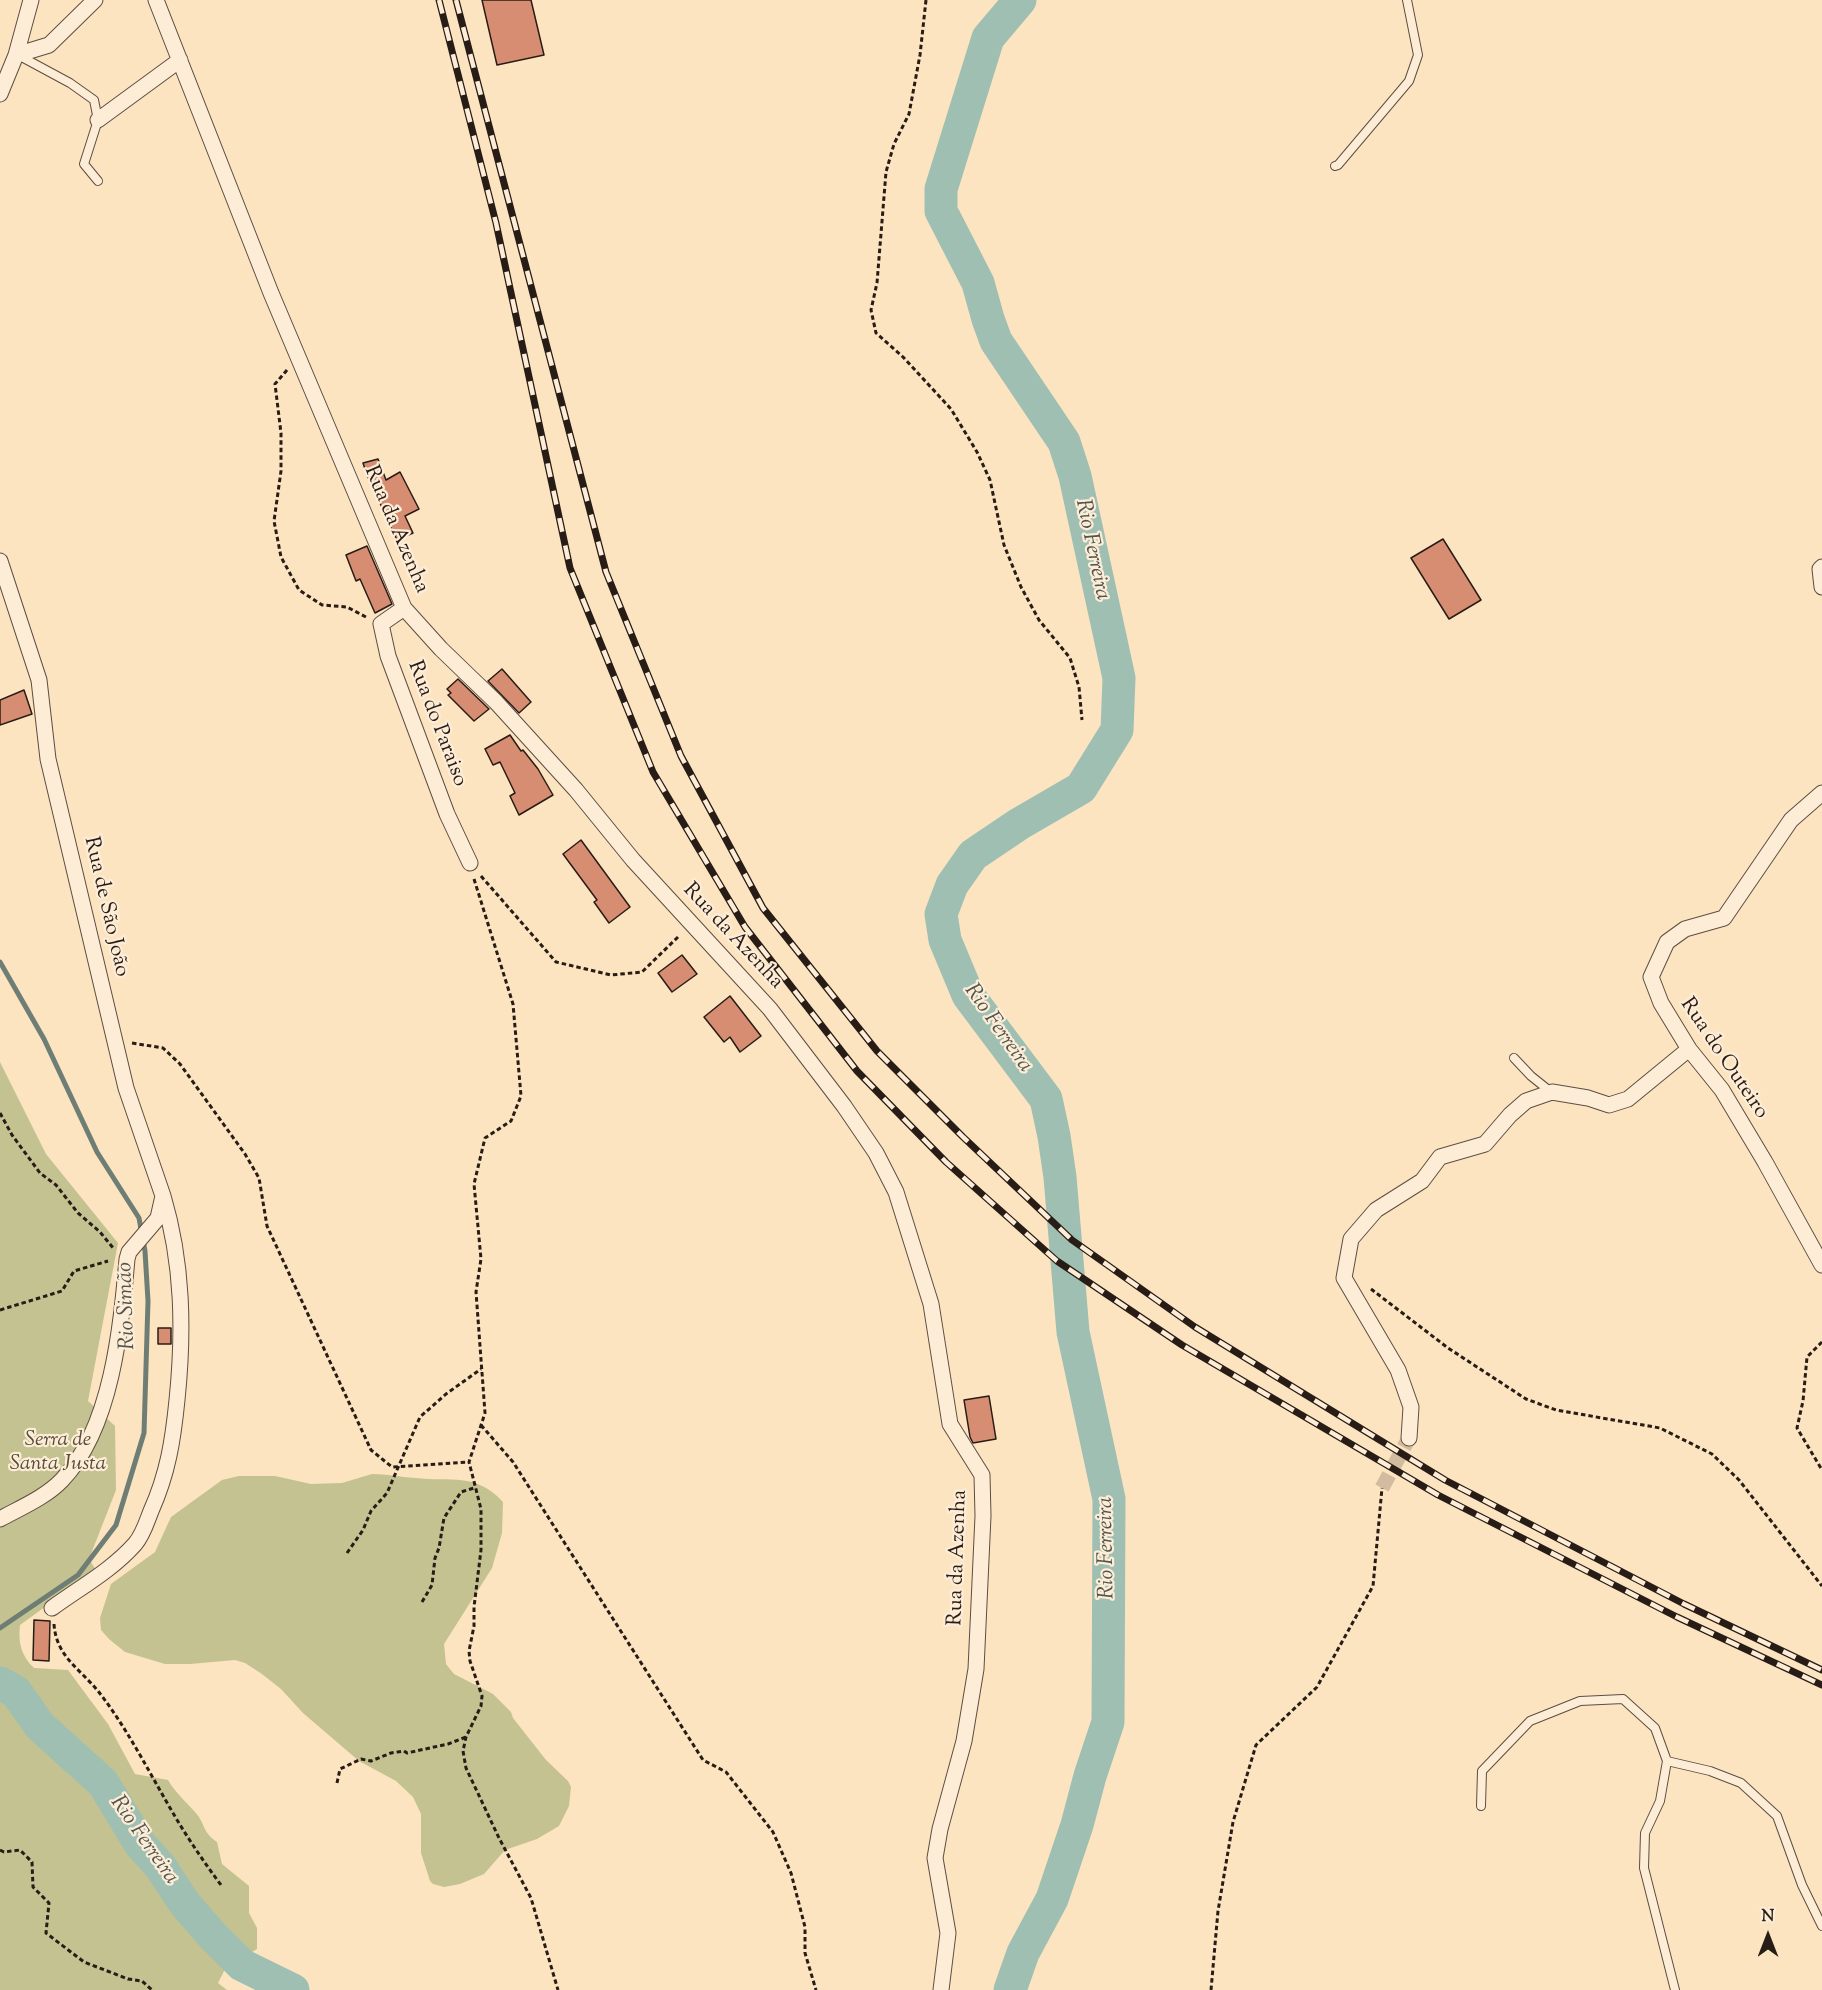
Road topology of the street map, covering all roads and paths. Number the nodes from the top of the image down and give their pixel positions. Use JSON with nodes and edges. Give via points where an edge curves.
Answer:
{"nodes":[{"id":1,"x":31,"y":0,"type":"edge"},
{"id":2,"x":94,"y":0,"type":"edge"},
{"id":3,"x":156,"y":0,"type":"edge"},
{"id":4,"x":926,"y":0,"type":"edge"},
{"id":5,"x":1407,"y":0,"type":"edge"},
{"id":6,"x":16,"y":55,"type":"junction"},
{"id":7,"x":180,"y":60,"type":"junction"},
{"id":8,"x":0,"y":94,"type":"edge"},
{"id":9,"x":98,"y":120,"type":"junction"},
{"id":10,"x":1335,"y":166,"type":"dead end"},
{"id":11,"x":98,"y":181,"type":"dead end"},
{"id":12,"x":298,"y":357,"type":"junction"},
{"id":13,"x":0,"y":561,"type":"edge"},
{"id":14,"x":1821,"y":568,"type":"edge"},
{"id":15,"x":1822,"y":587,"type":"edge"},
{"id":16,"x":404,"y":608,"type":"junction"},
{"id":17,"x":381,"y":624,"type":"junction"},
{"id":18,"x":1082,"y":720,"type":"dead end"},
{"id":19,"x":1822,"y":793,"type":"edge"},
{"id":20,"x":470,"y":863,"type":"junction"},
{"id":21,"x":691,"y":925,"type":"junction"},
{"id":22,"x":131,"y":1043,"type":"dead end"},
{"id":23,"x":1689,"y":1049,"type":"junction"},
{"id":24,"x":1514,"y":1058,"type":"dead end"},
{"id":25,"x":1552,"y":1092,"type":"junction"},
{"id":26,"x":0,"y":1113,"type":"edge"},
{"id":27,"x":163,"y":1196,"type":"junction"},
{"id":28,"x":128,"y":1256,"type":"junction"},
{"id":29,"x":108,"y":1261,"type":"dead end"},
{"id":30,"x":1822,"y":1265,"type":"edge"},
{"id":31,"x":1346,"y":1270,"type":"junction"},
{"id":32,"x":0,"y":1310,"type":"edge"},
{"id":33,"x":1822,"y":1342,"type":"edge"},
{"id":34,"x":482,"y":1369,"type":"junction"},
{"id":35,"x":481,"y":1425,"type":"junction"},
{"id":36,"x":1409,"y":1438,"type":"tunnel mouth"},
{"id":37,"x":469,"y":1462,"type":"junction"},
{"id":38,"x":398,"y":1466,"type":"junction"},
{"id":39,"x":1822,"y":1470,"type":"edge"},
{"id":40,"x":474,"y":1488,"type":"junction"},
{"id":41,"x":1382,"y":1488,"type":"tunnel mouth"},
{"id":42,"x":0,"y":1519,"type":"edge"},
{"id":43,"x":347,"y":1553,"type":"dead end"},
{"id":44,"x":1822,"y":1586,"type":"edge"},
{"id":45,"x":422,"y":1602,"type":"dead end"},
{"id":46,"x":52,"y":1608,"type":"joint"},
{"id":47,"x":466,"y":1737,"type":"junction"},
{"id":48,"x":1667,"y":1761,"type":"junction"},
{"id":49,"x":337,"y":1783,"type":"dead end"},
{"id":50,"x":1481,"y":1806,"type":"dead end"},
{"id":51,"x":0,"y":1850,"type":"edge"},
{"id":52,"x":221,"y":1885,"type":"dead end"},
{"id":53,"x":1822,"y":1926,"type":"edge"},
{"id":54,"x":152,"y":1990,"type":"edge"},
{"id":55,"x":558,"y":1990,"type":"edge"},
{"id":56,"x":816,"y":1990,"type":"edge"},
{"id":57,"x":942,"y":1990,"type":"edge"},
{"id":58,"x":1211,"y":1990,"type":"edge"},
{"id":59,"x":1675,"y":1990,"type":"edge"}],
"edges":[{"from":1,"to":6,"type":"street"},
{"from":2,"to":6,"type":"street","via":[[49,45]]},
{"from":3,"to":7,"type":"street","name":"Rua da Azenha"},
{"from":4,"to":18,"type":"path","via":[[909,114],[886,172],[877,283],[871,310],[876,333],[951,409],[977,452],[990,480],[1004,545],[1021,587],[1039,620],[1070,658],[1079,687]]},
{"from":5,"to":10,"type":"lane","via":[[1418,55],[1409,81]]},
{"from":6,"to":8,"type":"street"},
{"from":6,"to":9,"type":"lane","via":[[94,100]]},
{"from":7,"to":9,"type":"street"},
{"from":7,"to":12,"type":"street","name":"Rua da Azenha"},
{"from":9,"to":11,"type":"lane","via":[[84,164]]},
{"from":12,"to":16,"type":"street","name":"Rua da Azenha"},
{"from":12,"to":17,"type":"path","via":[[275,384],[281,471],[274,521],[281,557],[299,590],[322,605],[348,607]]},
{"from":13,"to":27,"type":"street","name":"Rua de São João","via":[[39,680],[48,759],[126,1088]]},
{"from":14,"to":15,"type":"street"},
{"from":16,"to":17,"type":"street"},
{"from":16,"to":21,"type":"street","name":"Rua da Azenha","via":[[576,790]]},
{"from":17,"to":20,"type":"street","name":"Rua do Paraiso","via":[[388,656],[447,814]]},
{"from":19,"to":23,"type":"street","name":"Rua do Outeiro","via":[[1791,820],[1724,918],[1685,929],[1667,942],[1651,976],[1661,1003]]},
{"from":20,"to":21,"type":"path","via":[[556,962],[611,975],[642,972]]},
{"from":20,"to":34,"type":"path","via":[[513,1004],[520,1096],[511,1121],[485,1138],[474,1184],[481,1259],[476,1292]]},
{"from":21,"to":57,"type":"street","name":"Rua da Azenha","via":[[770,1009],[876,1153],[896,1192],[931,1304],[950,1424],[982,1475],[976,1669],[964,1741],[935,1858],[948,1933]]},
{"from":22,"to":38,"type":"path","via":[[163,1047],[180,1064],[245,1154],[259,1178],[267,1226],[371,1450],[392,1467]]},
{"from":23,"to":25,"type":"street","via":[[1628,1099],[1609,1105]]},
{"from":23,"to":30,"type":"street","name":"Rua do Outeiro","via":[[1722,1090]]},
{"from":24,"to":25,"type":"lane"},
{"from":25,"to":31,"type":"street","via":[[1526,1101],[1485,1144],[1440,1157],[1422,1181],[1376,1210],[1351,1239]]},
{"from":26,"to":28,"type":"path","via":[[40,1173],[56,1185],[119,1256]]},
{"from":27,"to":28,"type":"street","via":[[158,1218]]},
{"from":27,"to":46,"type":"street","name":"Rua de São João","via":[[173,1229],[182,1326],[172,1449],[166,1472],[137,1542],[106,1571]]},
{"from":28,"to":42,"type":"street","via":[[118,1340],[95,1430],[61,1481]]},
{"from":29,"to":32,"type":"path","via":[[74,1271],[62,1291]]},
{"from":31,"to":36,"type":"street","via":[[1344,1278],[1398,1370],[1411,1407]]},
{"from":31,"to":44,"type":"path","via":[[1448,1348],[1526,1398],[1556,1410],[1660,1428],[1712,1454],[1739,1480]]},
{"from":33,"to":39,"type":"path","via":[[1807,1357],[1797,1428]]},
{"from":34,"to":35,"type":"path","via":[[485,1413]]},
{"from":34,"to":38,"type":"path","via":[[420,1417]]},
{"from":35,"to":37,"type":"path"},
{"from":35,"to":56,"type":"path","via":[[513,1462],[703,1760],[726,1772],[773,1832],[794,1884],[805,1927],[805,1953]]},
{"from":37,"to":38,"type":"path"},
{"from":37,"to":40,"type":"path"},
{"from":38,"to":43,"type":"path","via":[[387,1493],[371,1511]]},
{"from":40,"to":45,"type":"path","via":[[461,1492],[444,1518],[432,1585]]},
{"from":40,"to":47,"type":"path","via":[[481,1509],[481,1550],[469,1651],[482,1696]]},
{"from":41,"to":58,"type":"path","via":[[1373,1586],[1317,1687],[1256,1745],[1233,1822],[1218,1911]]},
{"from":46,"to":52,"type":"path","via":[[59,1649],[98,1692]]},
{"from":47,"to":49,"type":"path","via":[[423,1750],[353,1761],[340,1769]]},
{"from":47,"to":55,"type":"path","via":[[466,1768],[531,1898]]},
{"from":48,"to":50,"type":"lane","via":[[1655,1728],[1623,1699],[1581,1701],[1530,1721],[1482,1771]]},
{"from":48,"to":53,"type":"lane","via":[[1741,1783],[1777,1816]]},
{"from":48,"to":59,"type":"lane","via":[[1660,1801],[1645,1833],[1644,1868]]},
{"from":51,"to":54,"type":"path","via":[[20,1850],[32,1862],[33,1887],[49,1903],[46,1933],[84,1962],[142,1981]]}]}
